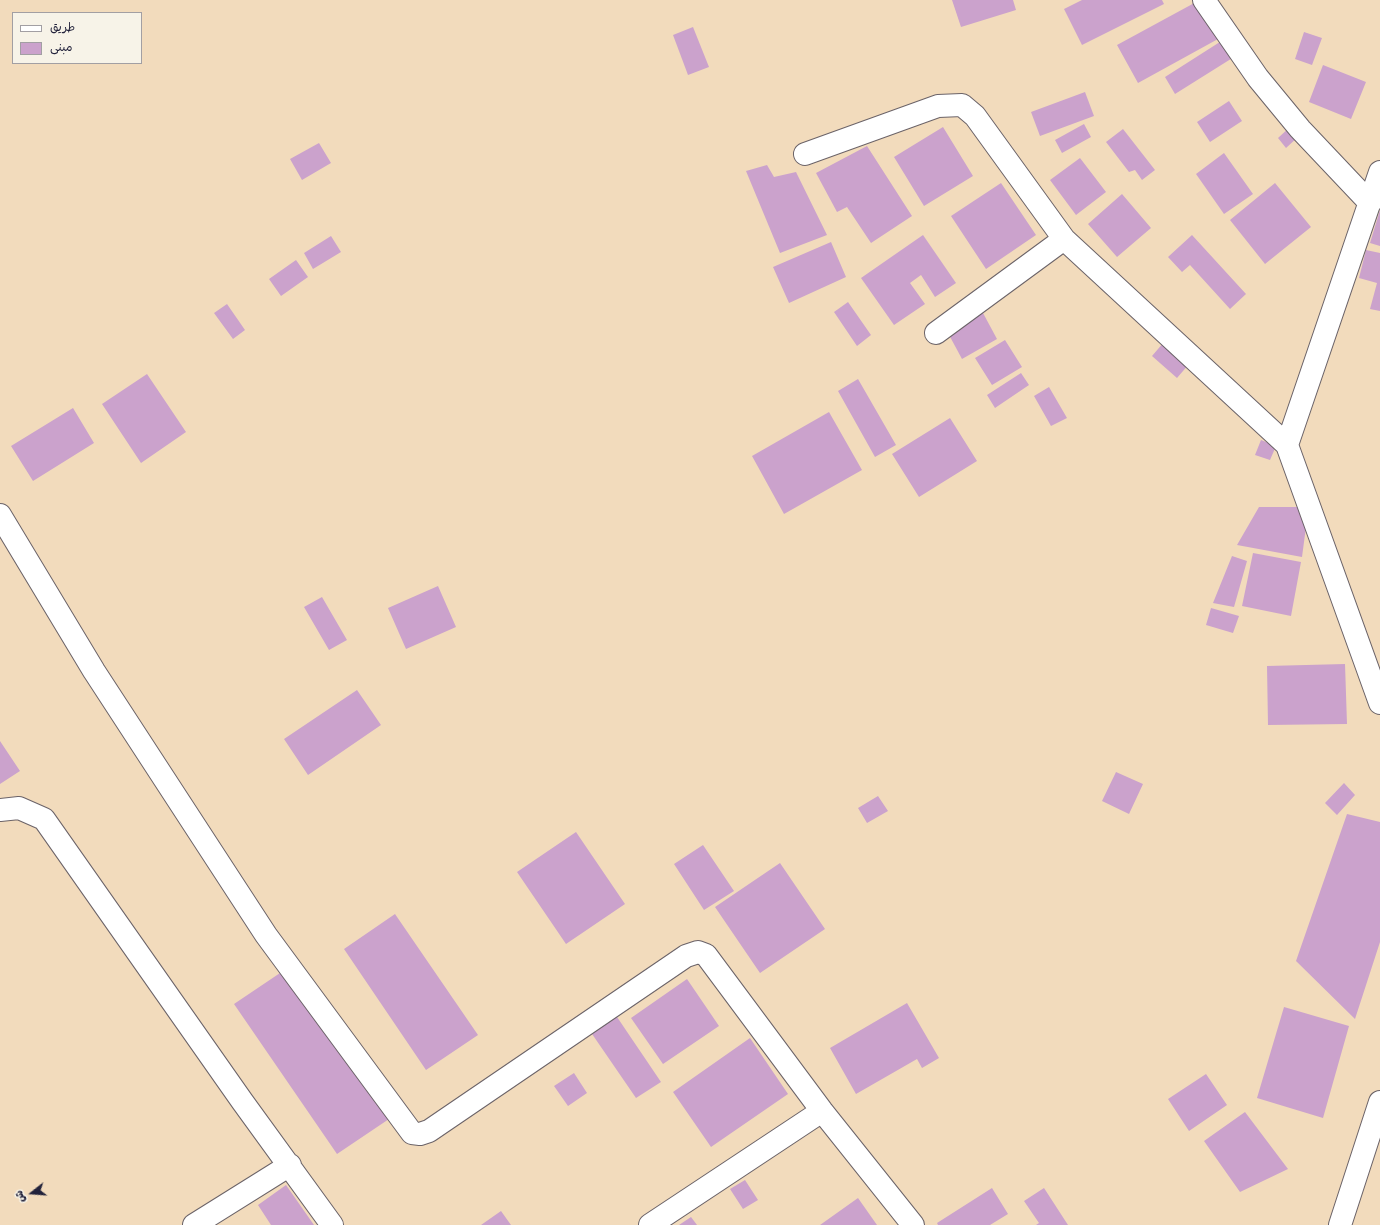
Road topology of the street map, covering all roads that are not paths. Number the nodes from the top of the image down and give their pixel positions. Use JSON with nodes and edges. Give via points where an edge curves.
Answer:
{"nodes":[{"id":1,"x":1204,"y":0,"type":"edge"},
{"id":2,"x":805,"y":154,"type":"dead end"},
{"id":3,"x":1380,"y":172,"type":"edge"},
{"id":4,"x":1370,"y":203,"type":"junction"},
{"id":5,"x":1064,"y":239,"type":"junction"},
{"id":6,"x":936,"y":333,"type":"dead end"},
{"id":7,"x":1287,"y":445,"type":"junction"},
{"id":8,"x":0,"y":515,"type":"edge"},
{"id":9,"x":1380,"y":703,"type":"edge"},
{"id":10,"x":0,"y":810,"type":"edge"},
{"id":11,"x":1380,"y":1102,"type":"edge"},
{"id":12,"x":822,"y":1111,"type":"junction"},
{"id":13,"x":290,"y":1165,"type":"junction"},
{"id":14,"x":194,"y":1225,"type":"edge"},
{"id":15,"x":332,"y":1225,"type":"edge"},
{"id":16,"x":650,"y":1225,"type":"edge"},
{"id":17,"x":913,"y":1225,"type":"edge"},
{"id":18,"x":1340,"y":1225,"type":"edge"}],
"edges":[{"from":1,"to":4,"type":"street","via":[[1258,78],[1295,124]]},
{"from":2,"to":5,"type":"street","via":[[938,106],[962,105],[975,116]]},
{"from":3,"to":4,"type":"street"},
{"from":4,"to":7,"type":"street"},
{"from":5,"to":6,"type":"street"},
{"from":5,"to":7,"type":"street"},
{"from":7,"to":9,"type":"street"},
{"from":8,"to":12,"type":"street","via":[[94,671],[266,935],[412,1132],[420,1134],[429,1131],[686,956],[698,952],[706,955]]},
{"from":10,"to":13,"type":"street","via":[[19,808],[44,819],[242,1101]]},
{"from":11,"to":18,"type":"street"},
{"from":12,"to":16,"type":"street"},
{"from":12,"to":17,"type":"street"},
{"from":13,"to":14,"type":"street"},
{"from":13,"to":15,"type":"street"}]}
